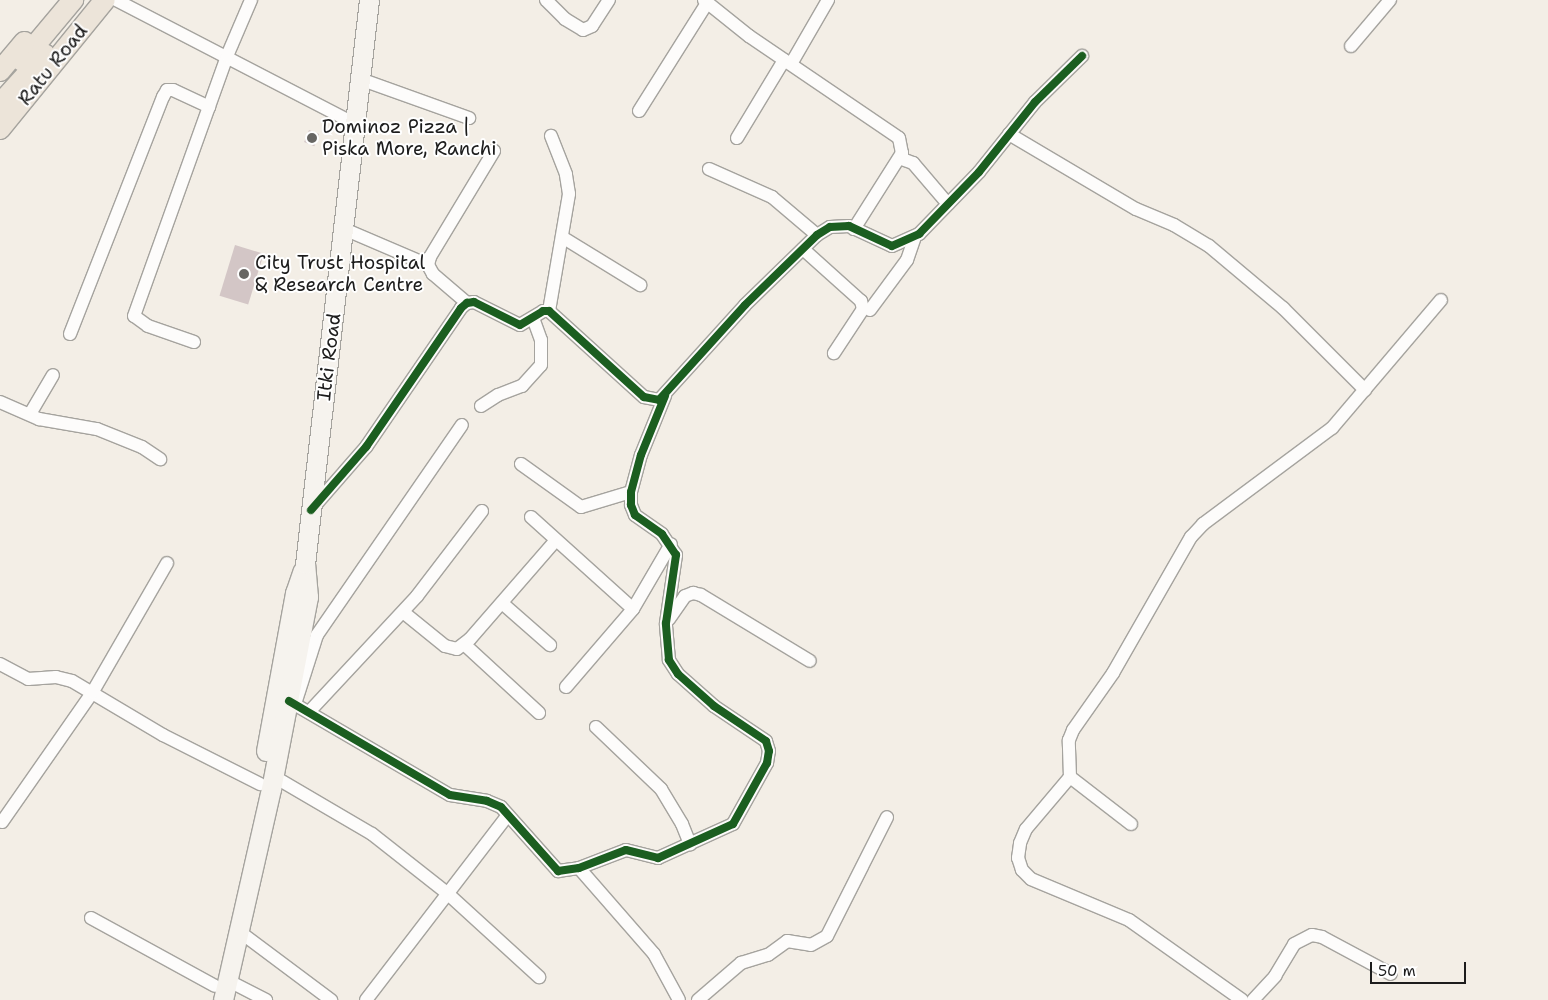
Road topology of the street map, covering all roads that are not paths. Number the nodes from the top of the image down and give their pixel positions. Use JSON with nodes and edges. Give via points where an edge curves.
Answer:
{"nodes":[{"id":1,"x":60,"y":0,"type":"edge"},
{"id":2,"x":73,"y":0,"type":"edge"},
{"id":3,"x":89,"y":0,"type":"edge"},
{"id":4,"x":105,"y":0,"type":"edge"},
{"id":5,"x":116,"y":0,"type":"edge"},
{"id":6,"x":251,"y":0,"type":"edge"},
{"id":7,"x":369,"y":0,"type":"edge"},
{"id":8,"x":546,"y":0,"type":"edge"},
{"id":9,"x":609,"y":0,"type":"edge"},
{"id":10,"x":828,"y":0,"type":"edge"},
{"id":11,"x":1390,"y":0,"type":"edge"},
{"id":12,"x":705,"y":1,"type":"edge"},
{"id":13,"x":1351,"y":46,"type":"dead end"},
{"id":14,"x":227,"y":56,"type":"junction"},
{"id":15,"x":1082,"y":56,"type":"dead end"},
{"id":16,"x":788,"y":62,"type":"junction"},
{"id":17,"x":0,"y":71,"type":"edge"},
{"id":18,"x":360,"y":80,"type":"junction"},
{"id":19,"x":0,"y":85,"type":"edge"},
{"id":20,"x":0,"y":104,"type":"edge"},
{"id":21,"x":209,"y":107,"type":"junction"},
{"id":22,"x":639,"y":111,"type":"dead end"},
{"id":23,"x":469,"y":118,"type":"dead end"},
{"id":24,"x":355,"y":124,"type":"junction"},
{"id":25,"x":0,"y":129,"type":"edge"},
{"id":26,"x":1009,"y":134,"type":"junction"},
{"id":27,"x":551,"y":136,"type":"dead end"},
{"id":28,"x":737,"y":138,"type":"dead end"},
{"id":29,"x":494,"y":151,"type":"dead end"},
{"id":30,"x":902,"y":153,"type":"junction"},
{"id":31,"x":709,"y":169,"type":"dead end"},
{"id":32,"x":948,"y":204,"type":"junction"},
{"id":33,"x":344,"y":229,"type":"junction"},
{"id":34,"x":854,"y":229,"type":"junction"},
{"id":35,"x":817,"y":235,"type":"junction"},
{"id":36,"x":562,"y":237,"type":"junction"},
{"id":37,"x":915,"y":237,"type":"junction"},
{"id":38,"x":803,"y":249,"type":"junction"},
{"id":39,"x":428,"y":265,"type":"junction"},
{"id":40,"x":640,"y":285,"type":"dead end"},
{"id":41,"x":1441,"y":300,"type":"dead end"},
{"id":42,"x":467,"y":303,"type":"junction"},
{"id":43,"x":870,"y":310,"type":"dead end"},
{"id":44,"x":550,"y":311,"type":"junction"},
{"id":45,"x":533,"y":318,"type":"junction"},
{"id":46,"x":70,"y":334,"type":"dead end"},
{"id":47,"x":194,"y":342,"type":"dead end"},
{"id":48,"x":834,"y":353,"type":"dead end"},
{"id":49,"x":53,"y":375,"type":"dead end"},
{"id":50,"x":1365,"y":390,"type":"junction"},
{"id":51,"x":665,"y":396,"type":"junction"},
{"id":52,"x":0,"y":402,"type":"edge"},
{"id":53,"x":481,"y":406,"type":"dead end"},
{"id":54,"x":30,"y":414,"type":"junction"},
{"id":55,"x":462,"y":424,"type":"dead end"},
{"id":56,"x":160,"y":458,"type":"dead end"},
{"id":57,"x":521,"y":464,"type":"dead end"},
{"id":58,"x":631,"y":492,"type":"junction"},
{"id":59,"x":311,"y":510,"type":"junction"},
{"id":60,"x":482,"y":511,"type":"dead end"},
{"id":61,"x":531,"y":517,"type":"dead end"},
{"id":62,"x":556,"y":540,"type":"junction"},
{"id":63,"x":671,"y":544,"type":"junction"},
{"id":64,"x":167,"y":563,"type":"dead end"},
{"id":65,"x":305,"y":564,"type":"junction"},
{"id":66,"x":502,"y":603,"type":"junction"},
{"id":67,"x":632,"y":609,"type":"junction"},
{"id":68,"x":403,"y":612,"type":"junction"},
{"id":69,"x":666,"y":623,"type":"junction"},
{"id":70,"x":464,"y":644,"type":"junction"},
{"id":71,"x":550,"y":645,"type":"dead end"},
{"id":72,"x":810,"y":661,"type":"dead end"},
{"id":73,"x":0,"y":664,"type":"edge"},
{"id":74,"x":566,"y":687,"type":"dead end"},
{"id":75,"x":92,"y":693,"type":"junction"},
{"id":76,"x":292,"y":703,"type":"junction"},
{"id":77,"x":309,"y":712,"type":"junction"},
{"id":78,"x":539,"y":713,"type":"dead end"},
{"id":79,"x":596,"y":727,"type":"dead end"},
{"id":80,"x":1070,"y":777,"type":"junction"},
{"id":81,"x":267,"y":780,"type":"junction"},
{"id":82,"x":508,"y":815,"type":"junction"},
{"id":83,"x":887,"y":817,"type":"dead end"},
{"id":84,"x":2,"y":822,"type":"dead end"},
{"id":85,"x":1130,"y":824,"type":"dead end"},
{"id":86,"x":690,"y":844,"type":"junction"},
{"id":87,"x":579,"y":868,"type":"junction"},
{"id":88,"x":448,"y":893,"type":"junction"},
{"id":89,"x":91,"y":918,"type":"dead end"},
{"id":90,"x":240,"y":932,"type":"junction"},
{"id":91,"x":1391,"y":974,"type":"dead end"},
{"id":92,"x":539,"y":977,"type":"dead end"},
{"id":93,"x":219,"y":991,"type":"edge"},
{"id":94,"x":266,"y":1000,"type":"edge"},
{"id":95,"x":331,"y":1000,"type":"edge"},
{"id":96,"x":366,"y":1000,"type":"edge"},
{"id":97,"x":679,"y":1000,"type":"edge"},
{"id":98,"x":698,"y":1000,"type":"edge"},
{"id":99,"x":1242,"y":1000,"type":"edge"},
{"id":100,"x":1253,"y":1000,"type":"edge"}],
"edges":[{"from":1,"to":17,"type":"main road","name":"Ratu Road"},
{"from":2,"to":19,"type":"main road"},
{"from":3,"to":20,"type":"main road"},
{"from":4,"to":25,"type":"main road","name":"Ratu Road"},
{"from":5,"to":14,"type":"street"},
{"from":6,"to":14,"type":"street"},
{"from":7,"to":18,"type":"street","name":"Itki Road"},
{"from":8,"to":9,"type":"street","via":[[565,19],[583,30],[592,26]]},
{"from":10,"to":16,"type":"street"},
{"from":11,"to":13,"type":"street"},
{"from":12,"to":16,"type":"street"},
{"from":12,"to":22,"type":"street"},
{"from":14,"to":21,"type":"street"},
{"from":14,"to":24,"type":"street"},
{"from":15,"to":26,"type":"street"},
{"from":16,"to":28,"type":"street"},
{"from":16,"to":30,"type":"street","via":[[892,132],[899,138]]},
{"from":18,"to":23,"type":"street"},
{"from":18,"to":24,"type":"street","name":"Itki Road"},
{"from":21,"to":46,"type":"street","via":[[174,90],[166,90]]},
{"from":21,"to":47,"type":"street","via":[[134,316],[148,326]]},
{"from":24,"to":33,"type":"street","name":"Itki Road"},
{"from":26,"to":32,"type":"street"},
{"from":26,"to":50,"type":"street","via":[[1136,209],[1174,225],[1208,246],[1283,308]]},
{"from":27,"to":36,"type":"street","via":[[569,186]]},
{"from":29,"to":39,"type":"street"},
{"from":30,"to":32,"type":"street","via":[[902,159],[913,163]]},
{"from":30,"to":34,"type":"street"},
{"from":31,"to":35,"type":"street","via":[[772,197]]},
{"from":32,"to":37,"type":"street"},
{"from":33,"to":39,"type":"street"},
{"from":33,"to":59,"type":"street","name":"Itki Road"},
{"from":34,"to":35,"type":"street","via":[[839,224]]},
{"from":34,"to":37,"type":"street","via":[[892,246]]},
{"from":35,"to":38,"type":"street"},
{"from":36,"to":40,"type":"street"},
{"from":36,"to":44,"type":"street"},
{"from":37,"to":43,"type":"street","via":[[907,260]]},
{"from":38,"to":48,"type":"street","via":[[861,302],[863,308]]},
{"from":38,"to":51,"type":"street","via":[[716,336]]},
{"from":39,"to":42,"type":"street","via":[[433,274]]},
{"from":41,"to":50,"type":"street"},
{"from":42,"to":45,"type":"street","via":[[474,302],[514,324],[526,324]]},
{"from":42,"to":59,"type":"street","via":[[460,308],[366,447]]},
{"from":44,"to":45,"type":"street"},
{"from":44,"to":51,"type":"street","via":[[644,397],[652,401]]},
{"from":45,"to":53,"type":"street","via":[[542,340],[541,365],[522,386]]},
{"from":49,"to":54,"type":"street"},
{"from":50,"to":80,"type":"street","via":[[1317,441],[1203,524],[1191,537],[1113,673],[1073,730],[1069,740]]},
{"from":51,"to":58,"type":"street","via":[[645,443]]},
{"from":52,"to":54,"type":"street"},
{"from":54,"to":56,"type":"street","via":[[97,429]]},
{"from":55,"to":76,"type":"street","via":[[320,630]]},
{"from":57,"to":58,"type":"street","via":[[580,507]]},
{"from":58,"to":63,"type":"street","via":[[635,515]]},
{"from":59,"to":65,"type":"street","name":"Itki Road"},
{"from":60,"to":68,"type":"street"},
{"from":61,"to":62,"type":"street"},
{"from":62,"to":66,"type":"street"},
{"from":62,"to":67,"type":"street"},
{"from":63,"to":67,"type":"street"},
{"from":63,"to":69,"type":"street","via":[[677,568]]},
{"from":64,"to":75,"type":"street"},
{"from":65,"to":76,"type":"street","via":[[308,597]]},
{"from":65,"to":81,"type":"street","via":[[295,593]]},
{"from":66,"to":70,"type":"street"},
{"from":66,"to":71,"type":"street"},
{"from":67,"to":74,"type":"street"},
{"from":68,"to":70,"type":"street","via":[[451,650]]},
{"from":68,"to":77,"type":"street"},
{"from":69,"to":72,"type":"street","via":[[685,596],[692,593],[701,595]]},
{"from":69,"to":86,"type":"street","via":[[669,660],[678,674],[714,706],[766,741],[769,751],[767,763],[733,824]]},
{"from":70,"to":78,"type":"street"},
{"from":73,"to":75,"type":"street","via":[[28,679],[64,678]]},
{"from":75,"to":81,"type":"street","via":[[163,736]]},
{"from":75,"to":84,"type":"street"},
{"from":76,"to":77,"type":"street"},
{"from":76,"to":81,"type":"street"},
{"from":77,"to":82,"type":"street","via":[[450,795],[494,802]]},
{"from":79,"to":86,"type":"street","via":[[661,789]]},
{"from":80,"to":85,"type":"street"},
{"from":80,"to":99,"type":"street","via":[[1026,828],[1018,858],[1022,870],[1042,884],[1129,920]]},
{"from":81,"to":88,"type":"street","via":[[372,834]]},
{"from":81,"to":90,"type":"street"},
{"from":81,"to":93,"type":"street"},
{"from":82,"to":87,"type":"street","via":[[552,866],[565,871]]},
{"from":82,"to":88,"type":"street"},
{"from":83,"to":98,"type":"street","via":[[827,936],[811,945],[787,941],[768,956],[741,963]]},
{"from":86,"to":87,"type":"street","via":[[658,858],[626,850],[615,852]]},
{"from":87,"to":97,"type":"street","via":[[654,954]]},
{"from":88,"to":92,"type":"street"},
{"from":88,"to":96,"type":"street"},
{"from":89,"to":93,"type":"street"},
{"from":90,"to":93,"type":"street"},
{"from":90,"to":95,"type":"street"},
{"from":91,"to":100,"type":"street","via":[[1322,937],[1312,935],[1294,944],[1275,976]]},
{"from":93,"to":94,"type":"street"}]}
